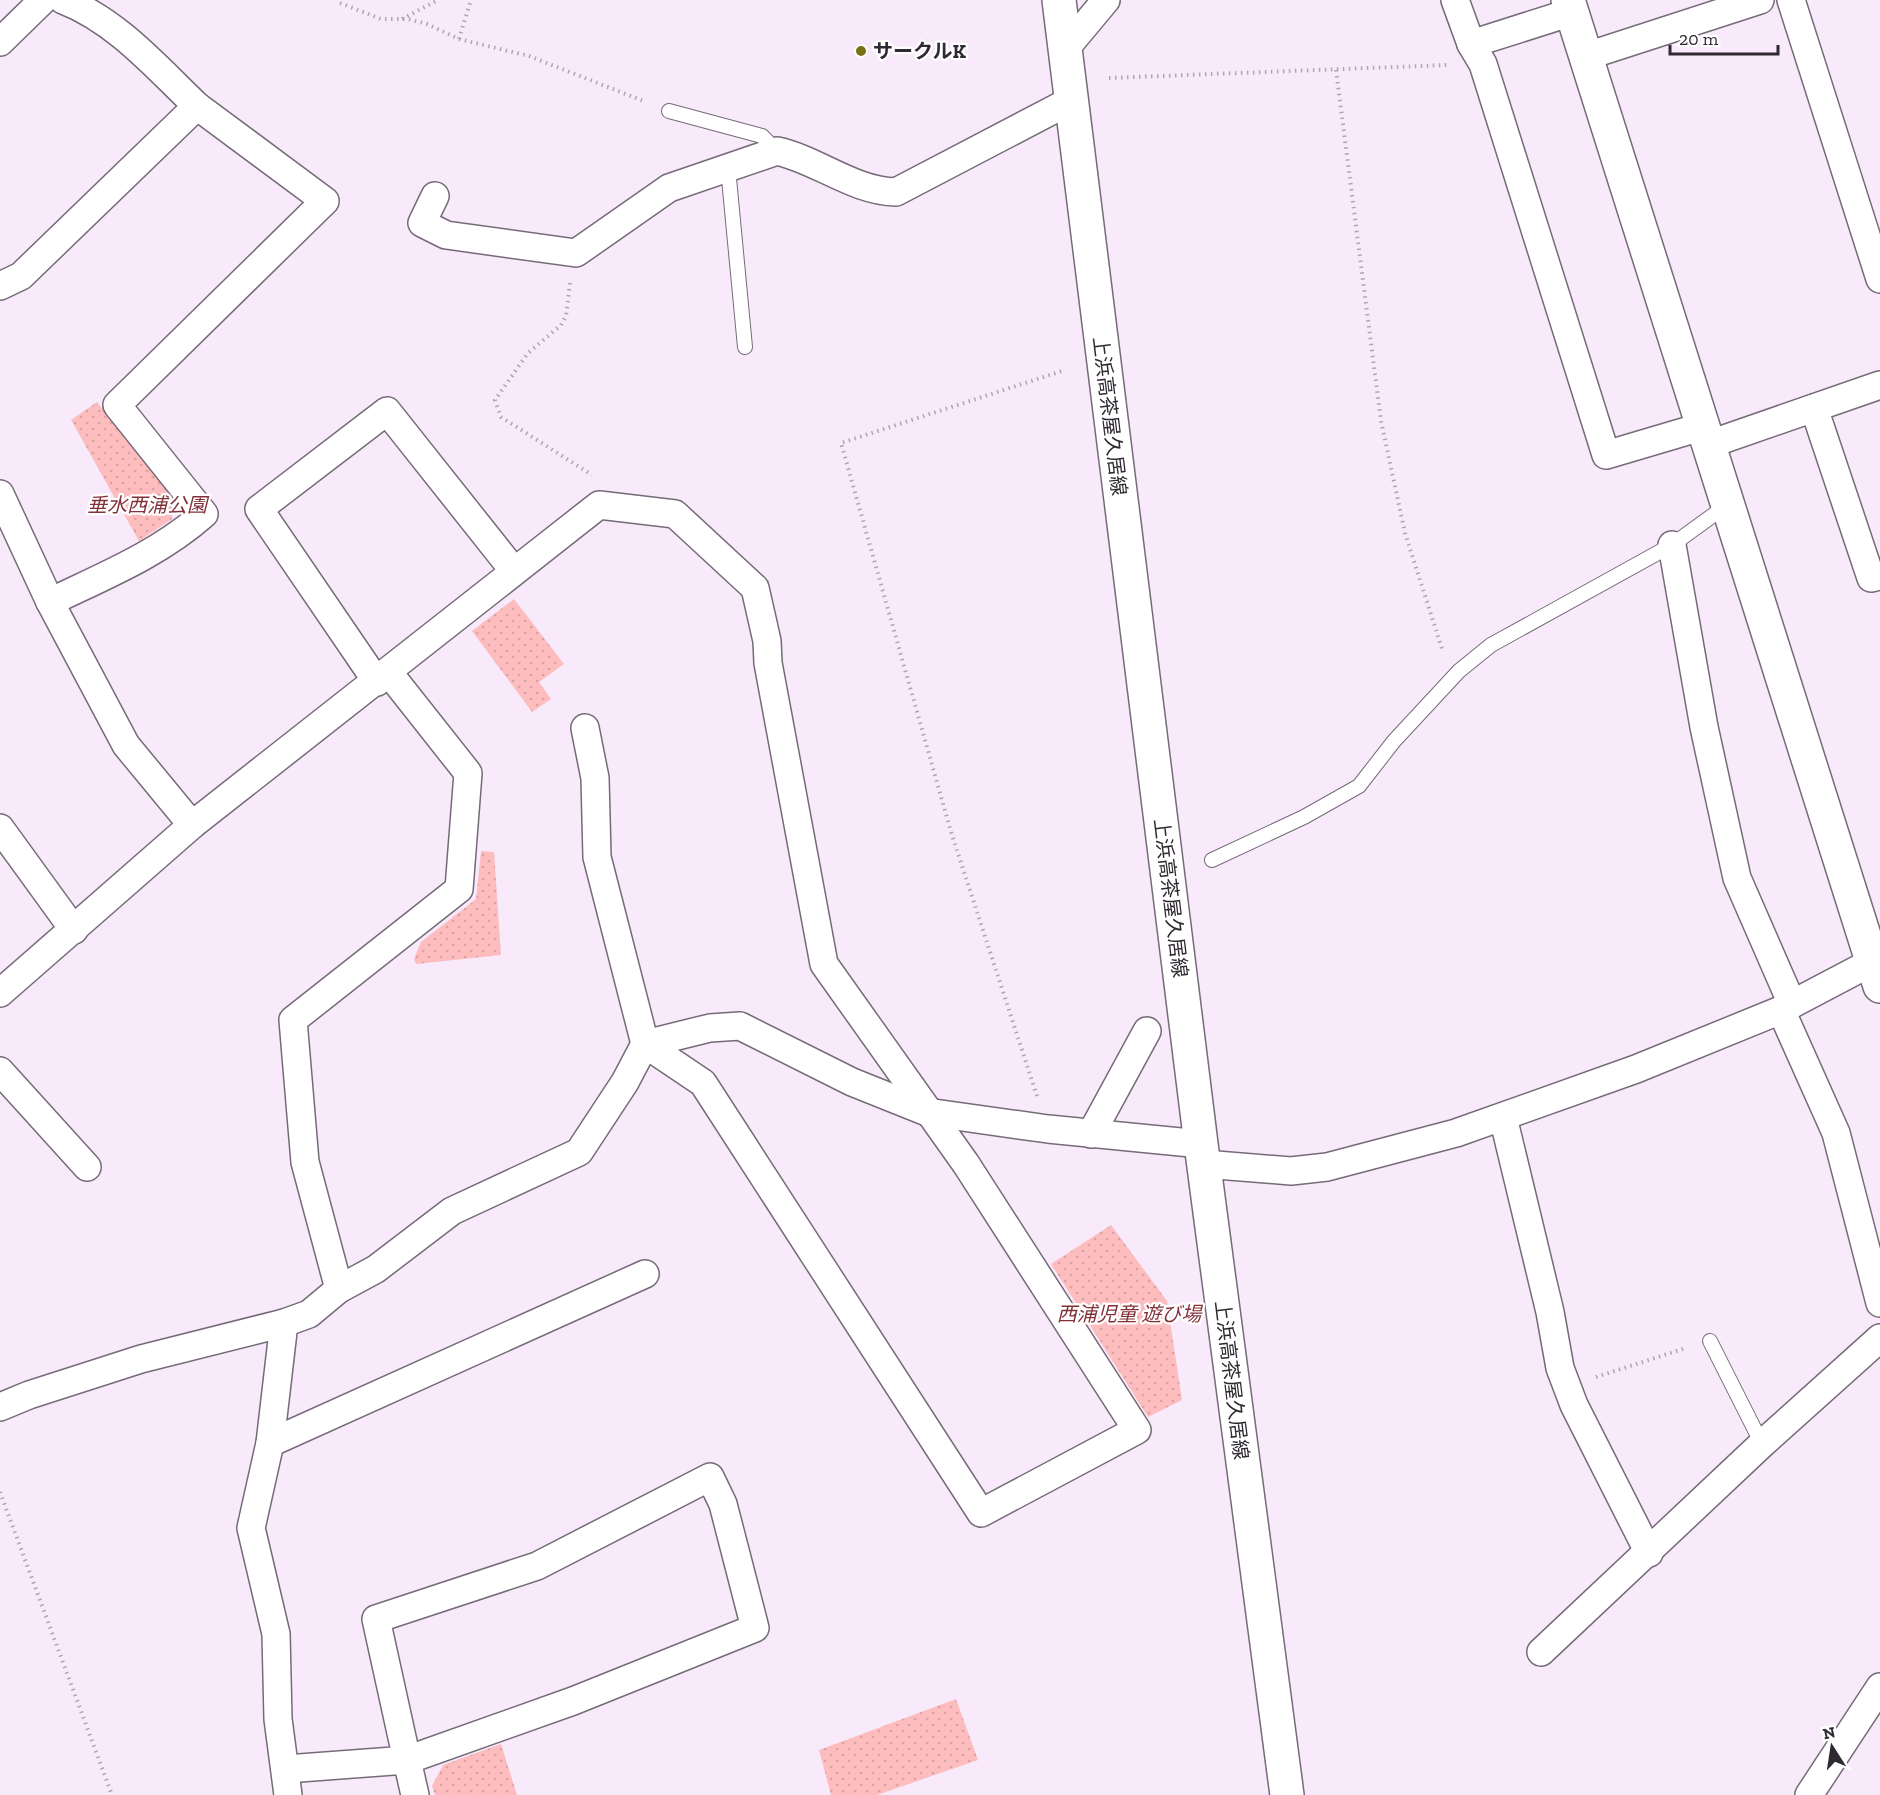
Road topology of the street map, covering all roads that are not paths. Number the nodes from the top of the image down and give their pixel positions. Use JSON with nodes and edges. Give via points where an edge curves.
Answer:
{"nodes":[{"id":1,"x":43,"y":0,"type":"edge"},
{"id":2,"x":63,"y":0,"type":"edge"},
{"id":3,"x":1059,"y":0,"type":"edge"},
{"id":4,"x":1106,"y":0,"type":"edge"},
{"id":5,"x":1455,"y":0,"type":"edge"},
{"id":6,"x":1760,"y":0,"type":"edge"},
{"id":7,"x":1791,"y":0,"type":"edge"},
{"id":8,"x":1570,"y":6,"type":"edge"},
{"id":9,"x":0,"y":42,"type":"edge"},
{"id":10,"x":1066,"y":48,"type":"junction"},
{"id":11,"x":1477,"y":54,"type":"junction"},
{"id":12,"x":1587,"y":56,"type":"junction"},
{"id":13,"x":1070,"y":101,"type":"junction"},
{"id":14,"x":197,"y":106,"type":"junction"},
{"id":15,"x":669,"y":111,"type":"road end"},
{"id":16,"x":777,"y":151,"type":"junction"},
{"id":17,"x":728,"y":168,"type":"junction"},
{"id":18,"x":435,"y":196,"type":"dead end"},
{"id":19,"x":1880,"y":279,"type":"edge"},
{"id":20,"x":0,"y":286,"type":"edge"},
{"id":21,"x":745,"y":347,"type":"dead end"},
{"id":22,"x":1880,"y":385,"type":"edge"},
{"id":23,"x":1814,"y":408,"type":"junction"},
{"id":24,"x":1707,"y":435,"type":"junction"},
{"id":25,"x":0,"y":494,"type":"edge"},
{"id":26,"x":1727,"y":505,"type":"junction"},
{"id":27,"x":1672,"y":544,"type":"junction"},
{"id":28,"x":514,"y":572,"type":"junction"},
{"id":29,"x":1880,"y":576,"type":"edge"},
{"id":30,"x":50,"y":602,"type":"junction"},
{"id":31,"x":383,"y":678,"type":"junction"},
{"id":32,"x":585,"y":728,"type":"dead end"},
{"id":33,"x":192,"y":825,"type":"junction"},
{"id":34,"x":0,"y":828,"type":"edge"},
{"id":35,"x":1212,"y":860,"type":"dead end"},
{"id":36,"x":74,"y":930,"type":"junction"},
{"id":37,"x":1876,"y":974,"type":"edge"},
{"id":38,"x":0,"y":993,"type":"edge"},
{"id":39,"x":1787,"y":1007,"type":"junction"},
{"id":40,"x":1147,"y":1031,"type":"dead end"},
{"id":41,"x":645,"y":1044,"type":"junction"},
{"id":42,"x":0,"y":1071,"type":"edge"},
{"id":43,"x":927,"y":1112,"type":"junction"},
{"id":44,"x":1503,"y":1116,"type":"junction"},
{"id":45,"x":1091,"y":1134,"type":"junction"},
{"id":46,"x":1202,"y":1154,"type":"junction"},
{"id":47,"x":87,"y":1167,"type":"dead end"},
{"id":48,"x":645,"y":1274,"type":"dead end"},
{"id":49,"x":339,"y":1289,"type":"junction"},
{"id":50,"x":1880,"y":1303,"type":"edge"},
{"id":51,"x":284,"y":1323,"type":"junction"},
{"id":52,"x":1880,"y":1338,"type":"edge"},
{"id":53,"x":1710,"y":1341,"type":"road end"},
{"id":54,"x":0,"y":1407,"type":"edge"},
{"id":55,"x":270,"y":1443,"type":"junction"},
{"id":56,"x":1762,"y":1444,"type":"junction"},
{"id":57,"x":1649,"y":1553,"type":"junction"},
{"id":58,"x":1541,"y":1652,"type":"dead end"},
{"id":59,"x":1880,"y":1687,"type":"edge"},
{"id":60,"x":406,"y":1760,"type":"junction"},
{"id":61,"x":287,"y":1782,"type":"edge"},
{"id":62,"x":415,"y":1795,"type":"edge"},
{"id":63,"x":1287,"y":1795,"type":"edge"},
{"id":64,"x":1809,"y":1795,"type":"edge"}],
"edges":[{"from":1,"to":9,"type":"street"},
{"from":2,"to":14,"type":"street","via":[[117,30]]},
{"from":3,"to":10,"type":"main road","name":"上浜高茶屋久居線"},
{"from":4,"to":10,"type":"street"},
{"from":5,"to":11,"type":"street"},
{"from":6,"to":12,"type":"street"},
{"from":7,"to":19,"type":"street"},
{"from":8,"to":11,"type":"street"},
{"from":8,"to":12,"type":"main road"},
{"from":10,"to":13,"type":"main road","name":"上浜高茶屋久居線"},
{"from":11,"to":24,"type":"street","via":[[1609,462]]},
{"from":12,"to":24,"type":"main road"},
{"from":13,"to":16,"type":"street","via":[[896,192],[875,191]]},
{"from":13,"to":46,"type":"main road","name":"上浜高茶屋久居線"},
{"from":14,"to":20,"type":"street","via":[[21,276]]},
{"from":14,"to":30,"type":"street","via":[[325,201],[117,405],[204,514],[148,555]]},
{"from":15,"to":16,"type":"lane","via":[[762,136]]},
{"from":16,"to":17,"type":"street"},
{"from":17,"to":18,"type":"street","via":[[660,193],[576,253],[446,235],[422,223]]},
{"from":17,"to":21,"type":"lane"},
{"from":22,"to":23,"type":"street"},
{"from":23,"to":24,"type":"street"},
{"from":23,"to":29,"type":"street","via":[[1871,578]]},
{"from":24,"to":26,"type":"main road"},
{"from":25,"to":30,"type":"street"},
{"from":26,"to":27,"type":"lane"},
{"from":26,"to":37,"type":"main road"},
{"from":27,"to":35,"type":"lane","via":[[1491,645],[1459,671],[1394,741],[1359,786]]},
{"from":27,"to":39,"type":"street","via":[[1704,727],[1737,878]]},
{"from":28,"to":31,"type":"street"},
{"from":28,"to":31,"type":"street","via":[[387,411],[260,509]]},
{"from":28,"to":43,"type":"street","via":[[599,505],[675,514],[755,588],[768,641],[768,663],[824,964]]},
{"from":30,"to":33,"type":"street","via":[[126,745]]},
{"from":31,"to":33,"type":"street"},
{"from":31,"to":49,"type":"street","via":[[468,773],[459,889],[293,1020],[305,1162]]},
{"from":32,"to":41,"type":"street","via":[[595,778],[597,857]]},
{"from":33,"to":36,"type":"street"},
{"from":34,"to":36,"type":"street"},
{"from":36,"to":38,"type":"street"},
{"from":37,"to":39,"type":"street"},
{"from":39,"to":44,"type":"street","via":[[1636,1069]]},
{"from":39,"to":50,"type":"street","via":[[1836,1132]]},
{"from":40,"to":45,"type":"street"},
{"from":41,"to":43,"type":"street","via":[[710,1028],[740,1026],[852,1082]]},
{"from":41,"to":43,"type":"street","via":[[703,1083],[981,1513],[1137,1430],[966,1164]]},
{"from":41,"to":49,"type":"street","via":[[579,1152],[452,1211],[376,1269]]},
{"from":42,"to":47,"type":"street"},
{"from":43,"to":45,"type":"street"},
{"from":44,"to":46,"type":"street","via":[[1456,1133],[1327,1167],[1291,1172]]},
{"from":44,"to":57,"type":"street","via":[[1560,1368]]},
{"from":45,"to":46,"type":"street"},
{"from":46,"to":63,"type":"main road","name":"上浜高茶屋久居線"},
{"from":48,"to":55,"type":"street"},
{"from":49,"to":51,"type":"street","via":[[309,1314]]},
{"from":51,"to":54,"type":"street","via":[[141,1359]]},
{"from":51,"to":55,"type":"street"},
{"from":52,"to":56,"type":"street"},
{"from":53,"to":56,"type":"lane"},
{"from":55,"to":61,"type":"street","via":[[252,1528],[276,1634],[278,1719]]},
{"from":56,"to":57,"type":"street"},
{"from":57,"to":58,"type":"street"},
{"from":59,"to":64,"type":"street"},
{"from":60,"to":60,"type":"street","via":[[376,1619],[537,1566],[710,1477],[723,1504],[755,1628],[573,1701]]},
{"from":60,"to":61,"type":"street"},
{"from":60,"to":62,"type":"street"}]}
